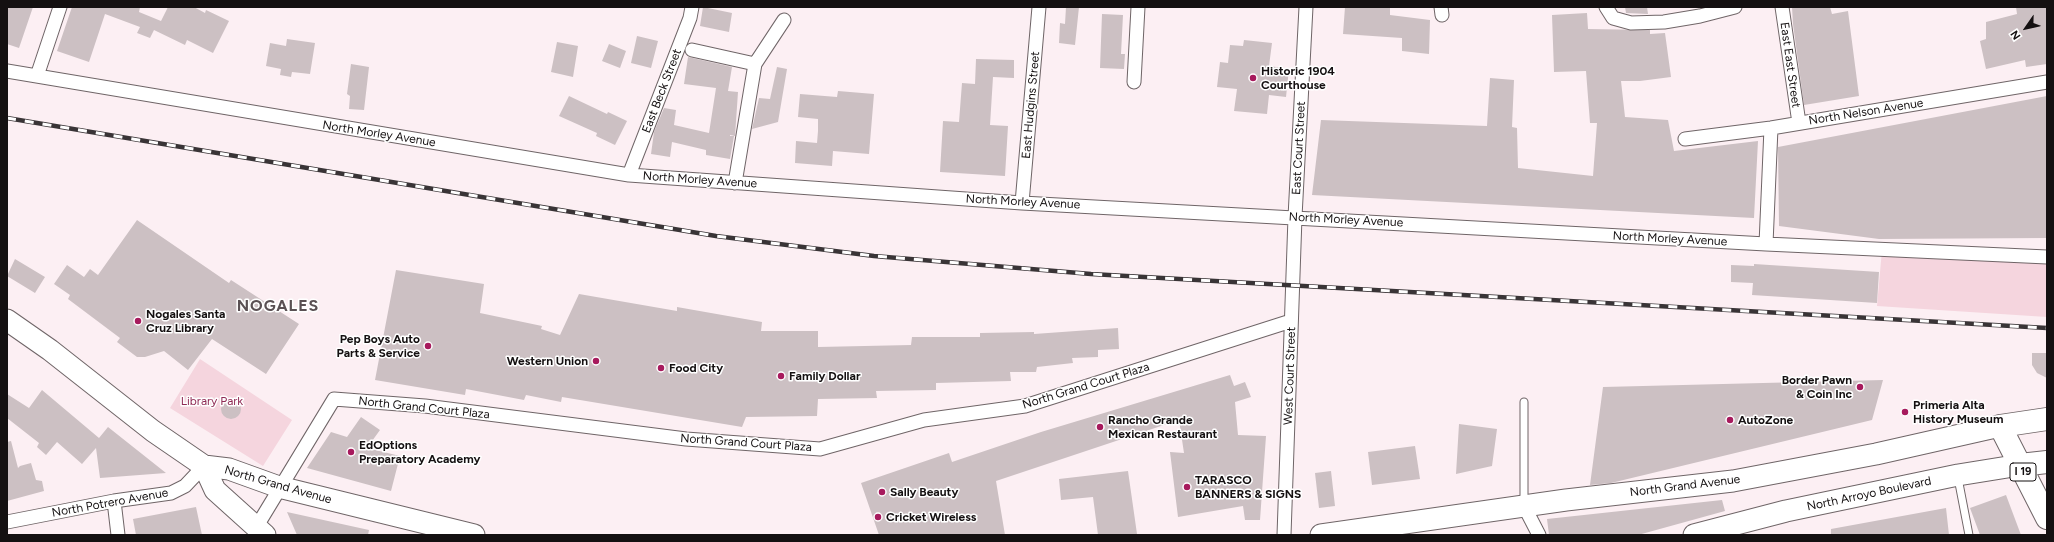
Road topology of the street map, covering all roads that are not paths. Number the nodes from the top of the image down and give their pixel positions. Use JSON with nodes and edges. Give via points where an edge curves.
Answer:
{"nodes":[{"id":1,"x":60,"y":7,"type":"edge"},
{"id":2,"x":692,"y":7,"type":"edge"},
{"id":3,"x":1039,"y":7,"type":"edge"},
{"id":4,"x":1138,"y":7,"type":"edge"},
{"id":5,"x":1306,"y":7,"type":"edge"},
{"id":6,"x":1782,"y":7,"type":"edge"},
{"id":7,"x":1731,"y":8,"type":"edge"},
{"id":8,"x":1609,"y":12,"type":"edge"},
{"id":9,"x":784,"y":20,"type":"dead end"},
{"id":10,"x":692,"y":50,"type":"dead end"},
{"id":11,"x":755,"y":64,"type":"junction"},
{"id":12,"x":7,"y":71,"type":"edge"},
{"id":13,"x":37,"y":76,"type":"junction"},
{"id":14,"x":1134,"y":82,"type":"dead end"},
{"id":15,"x":2047,"y":82,"type":"edge"},
{"id":16,"x":1799,"y":123,"type":"junction"},
{"id":17,"x":1771,"y":128,"type":"junction"},
{"id":18,"x":1685,"y":139,"type":"dead end"},
{"id":19,"x":629,"y":175,"type":"junction"},
{"id":20,"x":735,"y":182,"type":"junction"},
{"id":21,"x":1022,"y":203,"type":"junction"},
{"id":22,"x":1295,"y":217,"type":"junction"},
{"id":23,"x":1766,"y":244,"type":"junction"},
{"id":24,"x":2047,"y":257,"type":"edge"},
{"id":25,"x":7,"y":320,"type":"edge"},
{"id":26,"x":1291,"y":320,"type":"junction"},
{"id":27,"x":1524,"y":402,"type":"dead end"},
{"id":28,"x":2047,"y":419,"type":"edge"},
{"id":29,"x":2000,"y":426,"type":"junction"},
{"id":30,"x":2047,"y":462,"type":"edge"},
{"id":31,"x":2020,"y":465,"type":"junction"},
{"id":32,"x":204,"y":466,"type":"junction"},
{"id":33,"x":1958,"y":475,"type":"junction"},
{"id":34,"x":280,"y":487,"type":"junction"},
{"id":35,"x":114,"y":501,"type":"junction"},
{"id":36,"x":1524,"y":506,"type":"junction"},
{"id":37,"x":2047,"y":518,"type":"edge"},
{"id":38,"x":7,"y":522,"type":"edge"},
{"id":39,"x":261,"y":531,"type":"edge"},
{"id":40,"x":443,"y":531,"type":"edge"},
{"id":41,"x":1720,"y":531,"type":"edge"},
{"id":42,"x":118,"y":535,"type":"edge"},
{"id":43,"x":474,"y":535,"type":"edge"},
{"id":44,"x":1284,"y":535,"type":"edge"},
{"id":45,"x":1321,"y":535,"type":"edge"},
{"id":46,"x":1539,"y":535,"type":"edge"},
{"id":47,"x":1694,"y":535,"type":"edge"},
{"id":48,"x":1969,"y":535,"type":"edge"}],
"edges":[{"from":1,"to":13,"type":"street"},
{"from":2,"to":19,"type":"street","name":"East Beck Street"},
{"from":3,"to":21,"type":"street","name":"East Hudgins Street"},
{"from":4,"to":14,"type":"street"},
{"from":5,"to":22,"type":"street","name":"East Court Street"},
{"from":6,"to":16,"type":"street","name":"East East Street"},
{"from":7,"to":8,"type":"street","via":[[1664,22],[1631,23]]},
{"from":9,"to":11,"type":"street"},
{"from":10,"to":11,"type":"street"},
{"from":11,"to":20,"type":"street"},
{"from":12,"to":13,"type":"street","name":"North Morley Avenue"},
{"from":13,"to":19,"type":"street","name":"North Morley Avenue"},
{"from":15,"to":16,"type":"street","name":"North Nelson Avenue"},
{"from":16,"to":17,"type":"street","name":"North Nelson Avenue"},
{"from":17,"to":18,"type":"street","name":"North Nelson Avenue"},
{"from":17,"to":23,"type":"street"},
{"from":19,"to":20,"type":"street","name":"North Morley Avenue"},
{"from":20,"to":21,"type":"street","name":"North Morley Avenue"},
{"from":21,"to":22,"type":"street","name":"North Morley Avenue"},
{"from":22,"to":23,"type":"street","name":"North Morley Avenue"},
{"from":22,"to":26,"type":"street","name":"West Court Street"},
{"from":23,"to":24,"type":"street","name":"North Morley Avenue"},
{"from":25,"to":32,"type":"main road","name":"North Grand Avenue","via":[[50,350],[153,431]]},
{"from":26,"to":34,"type":"street","name":"North Grand Court Plaza","via":[[1025,406],[924,420],[820,449],[686,439],[425,406],[334,399]]},
{"from":26,"to":44,"type":"street","name":"West Court Street"},
{"from":27,"to":36,"type":"lane"},
{"from":28,"to":29,"type":"highway","name":"North Grand Avenue"},
{"from":29,"to":31,"type":"highway","number":"I 19"},
{"from":29,"to":36,"type":"main road","name":"North Grand Avenue","via":[[1876,454],[1733,481]]},
{"from":30,"to":31,"type":"highway","name":"North Arroyo Boulevard"},
{"from":31,"to":33,"type":"main road","name":"North Arroyo Boulevard"},
{"from":31,"to":37,"type":"highway","number":"I 19"},
{"from":32,"to":34,"type":"main road","name":"North Grand Avenue","via":[[229,469]]},
{"from":32,"to":35,"type":"street","name":"North Potrero Avenue","via":[[185,486],[171,493]]},
{"from":32,"to":39,"type":"main road","via":[[215,490]]},
{"from":33,"to":41,"type":"main road","name":"North Arroyo Boulevard","via":[[1786,511]]},
{"from":33,"to":48,"type":"lane"},
{"from":34,"to":39,"type":"street","name":"North Grand Court Plaza"},
{"from":34,"to":40,"type":"main road","name":"North Grand Avenue"},
{"from":35,"to":38,"type":"street","name":"North Potrero Avenue"},
{"from":35,"to":42,"type":"street"},
{"from":36,"to":45,"type":"main road","name":"North Grand Avenue"},
{"from":36,"to":46,"type":"street"},
{"from":40,"to":43,"type":"main road","name":"North Grand Avenue"},
{"from":41,"to":47,"type":"main road","name":"North Arroyo Boulevard"}]}
